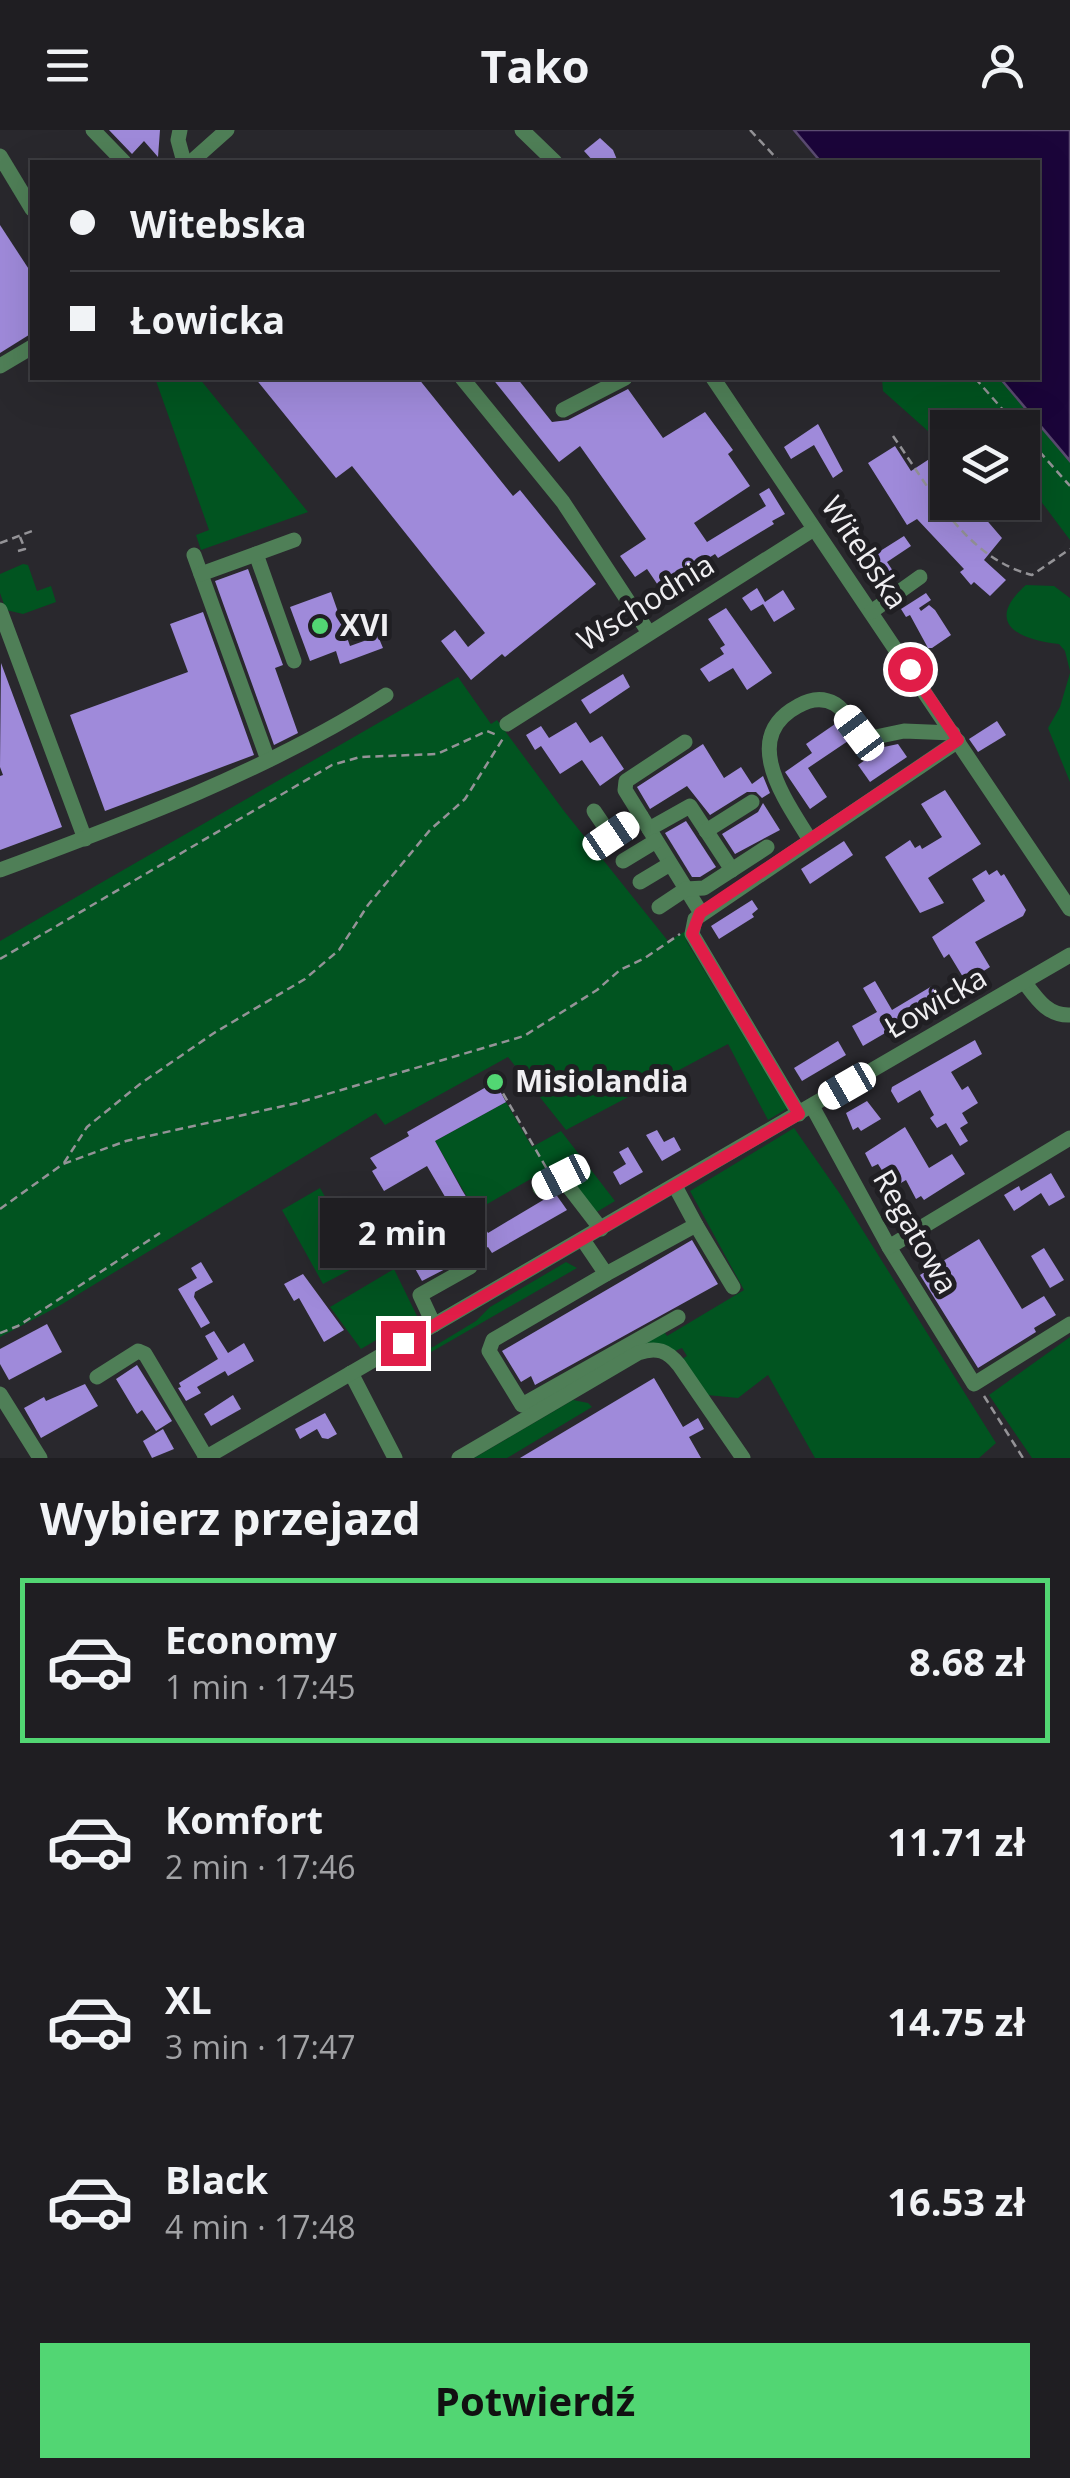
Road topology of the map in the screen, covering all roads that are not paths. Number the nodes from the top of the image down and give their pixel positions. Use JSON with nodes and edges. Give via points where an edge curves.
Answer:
{"nodes":[{"id":1,"x":92,"y":130,"type":"edge"},
{"id":2,"x":180,"y":130,"type":"edge"},
{"id":3,"x":226,"y":130,"type":"edge"},
{"id":4,"x":522,"y":130,"type":"edge"},
{"id":5,"x":0,"y":156,"type":"edge"},
{"id":6,"x":122,"y":160,"type":"edge"},
{"id":7,"x":187,"y":160,"type":"edge"},
{"id":8,"x":190,"y":160,"type":"edge"},
{"id":9,"x":553,"y":160,"type":"edge"},
{"id":10,"x":30,"y":206,"type":"edge"},
{"id":11,"x":30,"y":348,"type":"edge"},
{"id":12,"x":0,"y":366,"type":"edge"},
{"id":13,"x":464,"y":380,"type":"edge"},
{"id":14,"x":621,"y":380,"type":"edge"},
{"id":15,"x":714,"y":380,"type":"edge"},
{"id":16,"x":563,"y":410,"type":"dead end"},
{"id":17,"x":814,"y":529,"type":"junction"},
{"id":18,"x":294,"y":540,"type":"dead end"},
{"id":19,"x":256,"y":554,"type":"junction"},
{"id":20,"x":194,"y":555,"type":"dead end"},
{"id":21,"x":201,"y":574,"type":"junction"},
{"id":22,"x":920,"y":577,"type":"dead end"},
{"id":23,"x":0,"y":610,"type":"edge"},
{"id":24,"x":871,"y":612,"type":"junction"},
{"id":25,"x":650,"y":633,"type":"junction"},
{"id":26,"x":294,"y":661,"type":"dead end"},
{"id":27,"x":386,"y":696,"type":"dead end"},
{"id":28,"x":507,"y":731,"type":"road end"},
{"id":29,"x":956,"y":737,"type":"junction"},
{"id":30,"x":685,"y":742,"type":"dead end"},
{"id":31,"x":268,"y":760,"type":"junction"},
{"id":32,"x":752,"y":802,"type":"dead end"},
{"id":33,"x":594,"y":811,"type":"dead end"},
{"id":34,"x":648,"y":829,"type":"junction"},
{"id":35,"x":706,"y":831,"type":"junction"},
{"id":36,"x":84,"y":839,"type":"junction"},
{"id":37,"x":810,"y":840,"type":"junction"},
{"id":38,"x":767,"y":848,"type":"dead end"},
{"id":39,"x":623,"y":862,"type":"dead end"},
{"id":40,"x":670,"y":864,"type":"junction"},
{"id":41,"x":0,"y":870,"type":"edge"},
{"id":42,"x":732,"y":870,"type":"junction"},
{"id":43,"x":640,"y":882,"type":"dead end"},
{"id":44,"x":686,"y":889,"type":"junction"},
{"id":45,"x":659,"y":907,"type":"dead end"},
{"id":46,"x":1070,"y":909,"type":"edge"},
{"id":47,"x":696,"y":920,"type":"junction"},
{"id":48,"x":1070,"y":955,"type":"edge"},
{"id":49,"x":1025,"y":983,"type":"junction"},
{"id":50,"x":1070,"y":1015,"type":"edge"},
{"id":51,"x":806,"y":1110,"type":"junction"},
{"id":52,"x":1070,"y":1138,"type":"edge"},
{"id":53,"x":675,"y":1186,"type":"junction"},
{"id":54,"x":540,"y":1188,"type":"dead end"},
{"id":55,"x":696,"y":1225,"type":"junction"},
{"id":56,"x":601,"y":1229,"type":"junction"},
{"id":57,"x":584,"y":1240,"type":"junction"},
{"id":58,"x":889,"y":1248,"type":"junction"},
{"id":59,"x":470,"y":1267,"type":"dead end"},
{"id":60,"x":606,"y":1274,"type":"junction"},
{"id":61,"x":733,"y":1286,"type":"dead end"},
{"id":62,"x":678,"y":1317,"type":"dead end"},
{"id":63,"x":1070,"y":1324,"type":"edge"},
{"id":64,"x":434,"y":1325,"type":"junction"},
{"id":65,"x":351,"y":1373,"type":"junction"},
{"id":66,"x":97,"y":1377,"type":"dead end"},
{"id":67,"x":0,"y":1394,"type":"edge"},
{"id":68,"x":40,"y":1458,"type":"edge"},
{"id":69,"x":206,"y":1458,"type":"edge"},
{"id":70,"x":395,"y":1458,"type":"edge"},
{"id":71,"x":459,"y":1458,"type":"edge"},
{"id":72,"x":743,"y":1458,"type":"edge"}],
"edges":[{"from":1,"to":6,"type":"street"},
{"from":2,"to":7,"type":"street"},
{"from":3,"to":8,"type":"street"},
{"from":4,"to":9,"type":"street"},
{"from":5,"to":10,"type":"street"},
{"from":11,"to":12,"type":"street"},
{"from":13,"to":25,"type":"street","via":[[563,502]]},
{"from":14,"to":16,"type":"street"},
{"from":15,"to":17,"type":"street","name":"Witebska"},
{"from":17,"to":24,"type":"street","name":"Witebska"},
{"from":17,"to":25,"type":"street","name":"Wschodnia"},
{"from":18,"to":19,"type":"street"},
{"from":19,"to":21,"type":"street"},
{"from":19,"to":26,"type":"street"},
{"from":20,"to":21,"type":"street"},
{"from":21,"to":31,"type":"street"},
{"from":22,"to":24,"type":"street"},
{"from":23,"to":36,"type":"street"},
{"from":24,"to":29,"type":"street","name":"Witebska"},
{"from":25,"to":28,"type":"street","name":"Wschodnia"},
{"from":27,"to":31,"type":"street","via":[[323,736]]},
{"from":29,"to":37,"type":"street"},
{"from":29,"to":37,"type":"street","via":[[904,731],[866,739],[834,703],[796,706],[776,727],[768,761]]},
{"from":29,"to":46,"type":"street","name":"Witebska"},
{"from":30,"to":34,"type":"street","via":[[626,781]]},
{"from":31,"to":36,"type":"street"},
{"from":32,"to":35,"type":"street"},
{"from":33,"to":34,"type":"street","via":[[611,836]]},
{"from":34,"to":35,"type":"street","via":[[690,806]]},
{"from":34,"to":39,"type":"street"},
{"from":34,"to":40,"type":"street","name":"Regatowa"},
{"from":35,"to":42,"type":"street"},
{"from":36,"to":41,"type":"street"},
{"from":37,"to":47,"type":"street"},
{"from":38,"to":42,"type":"street"},
{"from":40,"to":43,"type":"street"},
{"from":40,"to":44,"type":"street","name":"Regatowa"},
{"from":42,"to":44,"type":"street","via":[[704,888]]},
{"from":44,"to":45,"type":"street"},
{"from":44,"to":47,"type":"street","name":"Regatowa"},
{"from":47,"to":51,"type":"street","name":"Regatowa","via":[[692,934]]},
{"from":48,"to":49,"type":"street","name":"Łowicka"},
{"from":49,"to":50,"type":"street","via":[[1042,1005]]},
{"from":49,"to":51,"type":"street","name":"Łowicka"},
{"from":51,"to":53,"type":"street","name":"Łowicka"},
{"from":51,"to":58,"type":"street","name":"Regatowa"},
{"from":52,"to":58,"type":"street"},
{"from":53,"to":55,"type":"street"},
{"from":53,"to":56,"type":"street","name":"Łowicka"},
{"from":54,"to":56,"type":"street","via":[[561,1177]]},
{"from":55,"to":60,"type":"street"},
{"from":55,"to":61,"type":"street"},
{"from":56,"to":57,"type":"street","name":"Łowicka"},
{"from":57,"to":60,"type":"street"},
{"from":57,"to":64,"type":"street","name":"Łowicka"},
{"from":58,"to":63,"type":"street","name":"Regatowa","via":[[974,1384]]},
{"from":59,"to":64,"type":"street","via":[[420,1295]]},
{"from":60,"to":62,"type":"street","via":[[493,1340],[489,1351],[522,1405]]},
{"from":64,"to":65,"type":"street","name":"Łowicka"},
{"from":65,"to":69,"type":"street","name":"Łowicka"},
{"from":65,"to":70,"type":"street"},
{"from":66,"to":69,"type":"street","via":[[138,1351],[145,1354]]},
{"from":67,"to":68,"type":"street"},
{"from":71,"to":72,"type":"street","via":[[647,1350],[669,1353]]}]}
